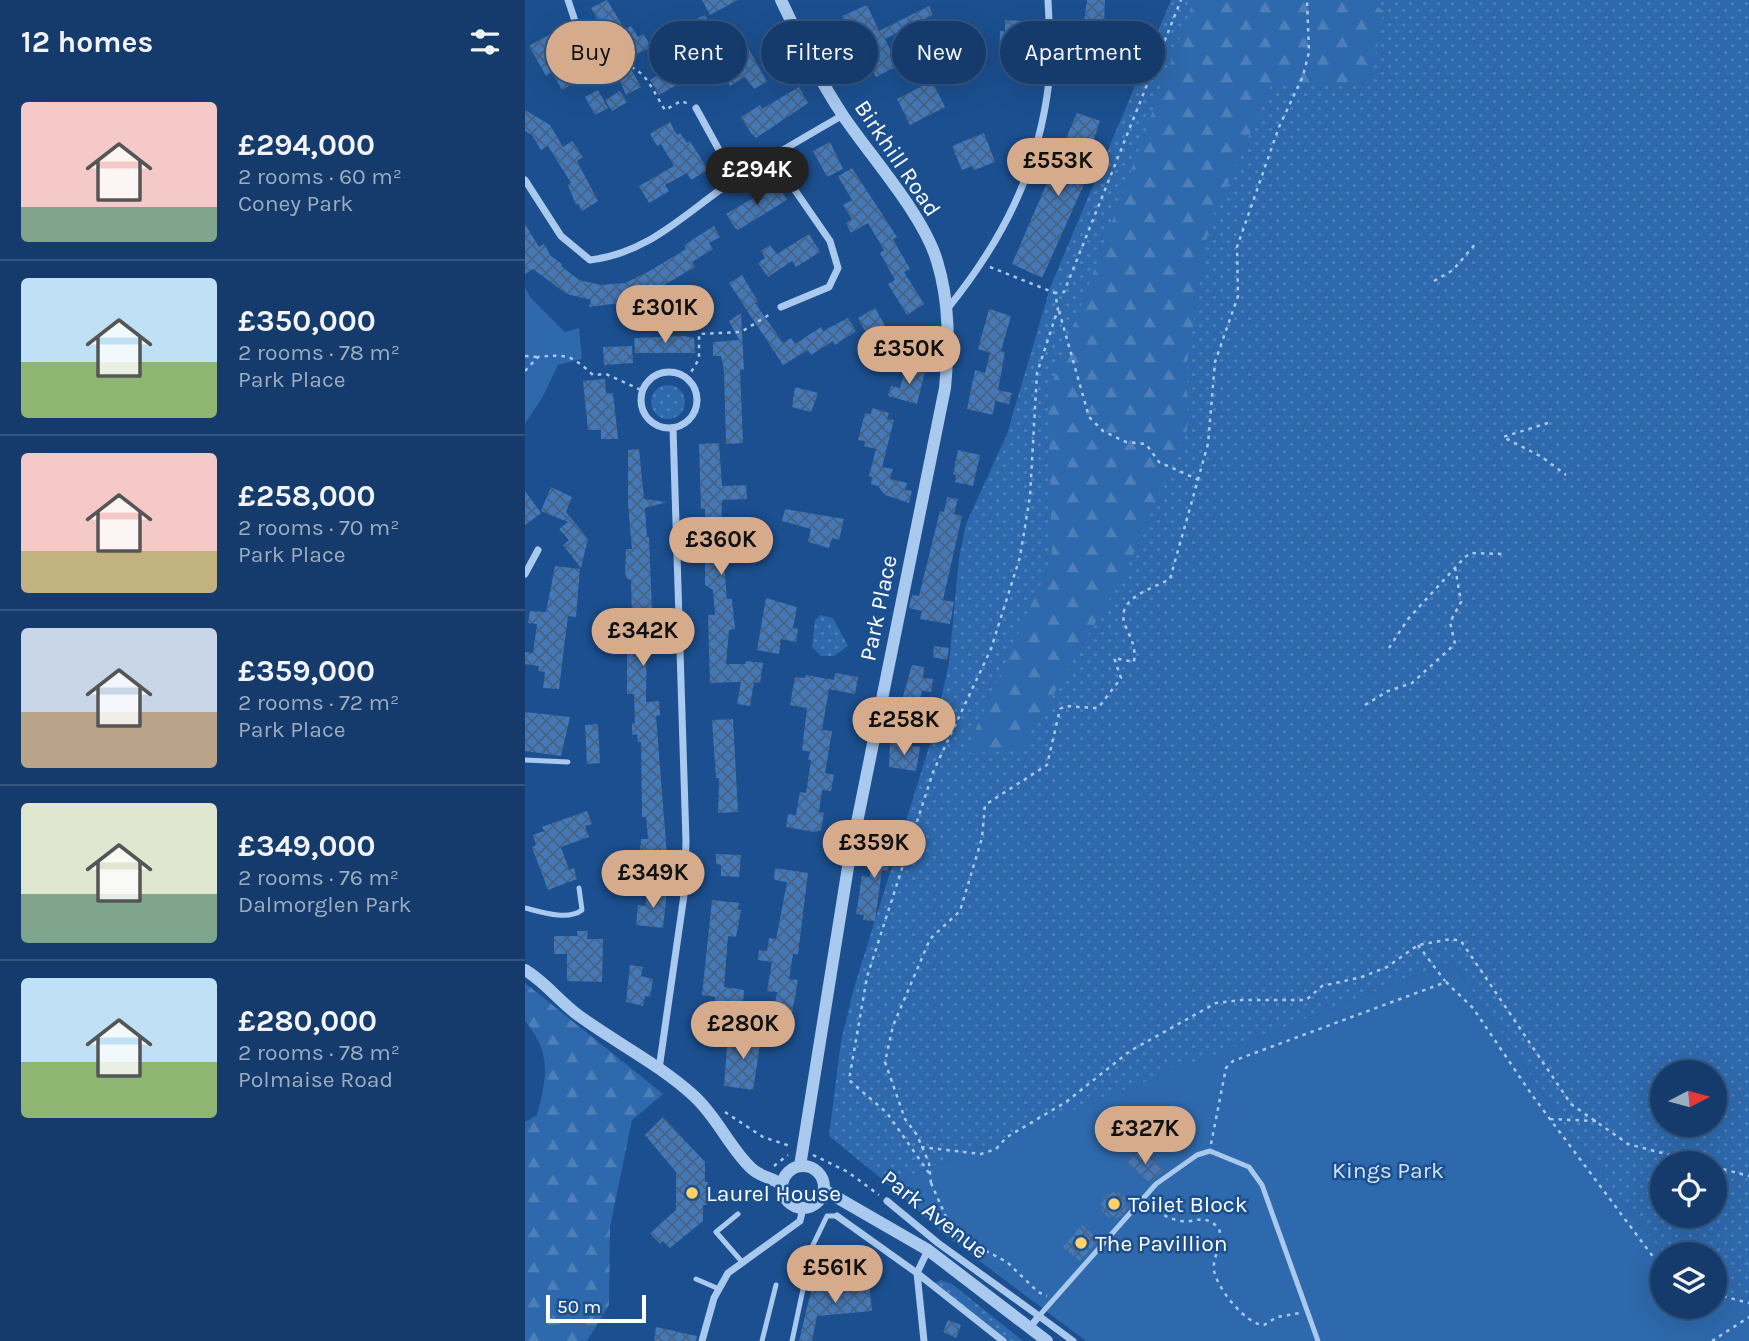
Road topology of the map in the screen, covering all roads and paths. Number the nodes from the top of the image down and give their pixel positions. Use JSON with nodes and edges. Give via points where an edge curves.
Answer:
{"nodes":[{"id":1,"x":568,"y":0,"type":"edge"},
{"id":2,"x":781,"y":0,"type":"edge"},
{"id":3,"x":1048,"y":0,"type":"edge"},
{"id":4,"x":1181,"y":0,"type":"edge"},
{"id":5,"x":1307,"y":0,"type":"edge"},
{"id":6,"x":575,"y":21,"type":"edge"},
{"id":7,"x":635,"y":69,"type":"edge"},
{"id":8,"x":696,"y":107,"type":"joint"},
{"id":9,"x":843,"y":115,"type":"junction"},
{"id":10,"x":772,"y":157,"type":"junction"},
{"id":11,"x":735,"y":179,"type":"junction"},
{"id":12,"x":525,"y":180,"type":"edge"},
{"id":13,"x":1477,"y":242,"type":"dead end"},
{"id":14,"x":983,"y":264,"type":"junction"},
{"id":15,"x":1434,"y":281,"type":"dead end"},
{"id":16,"x":1055,"y":293,"type":"junction"},
{"id":17,"x":781,"y":307,"type":"joint"},
{"id":18,"x":948,"y":308,"type":"junction"},
{"id":19,"x":1058,"y":309,"type":"junction"},
{"id":20,"x":525,"y":356,"type":"edge"},
{"id":21,"x":538,"y":357,"type":"junction"},
{"id":22,"x":525,"y":371,"type":"edge"},
{"id":23,"x":687,"y":379,"type":"junction"},
{"id":24,"x":641,"y":390,"type":"junction"},
{"id":25,"x":1548,"y":423,"type":"dead end"},
{"id":26,"x":673,"y":428,"type":"junction"},
{"id":27,"x":1566,"y":475,"type":"dead end"},
{"id":28,"x":1199,"y":480,"type":"junction"},
{"id":29,"x":538,"y":550,"type":"dead end"},
{"id":30,"x":1503,"y":554,"type":"dead end"},
{"id":31,"x":1455,"y":567,"type":"junction"},
{"id":32,"x":525,"y":574,"type":"edge"},
{"id":33,"x":1389,"y":648,"type":"dead end"},
{"id":34,"x":1365,"y":705,"type":"dead end"},
{"id":35,"x":525,"y":760,"type":"edge"},
{"id":36,"x":568,"y":762,"type":"dead end"},
{"id":37,"x":579,"y":888,"type":"dead end"},
{"id":38,"x":525,"y":908,"type":"edge"},
{"id":39,"x":1418,"y":945,"type":"junction"},
{"id":40,"x":525,"y":970,"type":"edge"},
{"id":41,"x":1445,"y":982,"type":"junction"},
{"id":42,"x":659,"y":1069,"type":"junction"},
{"id":43,"x":720,"y":1109,"type":"dead end"},
{"id":44,"x":1550,"y":1119,"type":"junction"},
{"id":45,"x":1596,"y":1121,"type":"junction"},
{"id":46,"x":921,"y":1147,"type":"junction"},
{"id":47,"x":803,"y":1151,"type":"junction"},
{"id":48,"x":1210,"y":1151,"type":"junction"},
{"id":49,"x":1655,"y":1151,"type":"edge"},
{"id":50,"x":800,"y":1166,"type":"junction"},
{"id":51,"x":1727,"y":1170,"type":"edge"},
{"id":52,"x":760,"y":1176,"type":"junction"},
{"id":53,"x":1749,"y":1176,"type":"edge"},
{"id":54,"x":931,"y":1183,"type":"junction"},
{"id":55,"x":782,"y":1185,"type":"junction"},
{"id":56,"x":824,"y":1190,"type":"junction"},
{"id":57,"x":1142,"y":1199,"type":"junction"},
{"id":58,"x":887,"y":1201,"type":"joint"},
{"id":59,"x":803,"y":1208,"type":"junction"},
{"id":60,"x":737,"y":1214,"type":"dead end"},
{"id":61,"x":837,"y":1216,"type":"joint"},
{"id":62,"x":948,"y":1231,"type":"junction"},
{"id":63,"x":933,"y":1246,"type":"junction"},
{"id":64,"x":1650,"y":1253,"type":"edge"},
{"id":65,"x":743,"y":1263,"type":"junction"},
{"id":66,"x":917,"y":1273,"type":"junction"},
{"id":67,"x":695,"y":1279,"type":"dead end"},
{"id":68,"x":776,"y":1285,"type":"dead end"},
{"id":69,"x":719,"y":1289,"type":"junction"},
{"id":70,"x":1727,"y":1297,"type":"edge"},
{"id":71,"x":1053,"y":1299,"type":"junction"},
{"id":72,"x":1749,"y":1303,"type":"edge"},
{"id":73,"x":1306,"y":1310,"type":"junction"},
{"id":74,"x":1749,"y":1317,"type":"edge"},
{"id":75,"x":1035,"y":1321,"type":"junction"},
{"id":76,"x":702,"y":1341,"type":"edge"},
{"id":77,"x":762,"y":1341,"type":"edge"},
{"id":78,"x":792,"y":1341,"type":"edge"},
{"id":79,"x":924,"y":1341,"type":"edge"},
{"id":80,"x":1003,"y":1341,"type":"edge"},
{"id":81,"x":1047,"y":1341,"type":"edge"},
{"id":82,"x":1073,"y":1341,"type":"edge"},
{"id":83,"x":1318,"y":1341,"type":"edge"},
{"id":84,"x":1712,"y":1341,"type":"edge"}],
"edges":[{"from":1,"to":6,"type":"street"},
{"from":2,"to":9,"type":"street","name":"Birkhill Road"},
{"from":3,"to":14,"type":"street","via":[[1050,78],[1038,146],[1015,205]]},
{"from":4,"to":16,"type":"path","via":[[1064,292]]},
{"from":5,"to":28,"type":"path","via":[[1309,52],[1303,76],[1279,127],[1237,247],[1238,296],[1216,362],[1208,444]]},
{"from":7,"to":8,"type":"path","via":[[665,110],[681,101]]},
{"from":8,"to":11,"type":"street"},
{"from":9,"to":10,"type":"street"},
{"from":9,"to":18,"type":"street","name":"Birkhill Road","via":[[918,223],[937,258]]},
{"from":10,"to":11,"type":"street"},
{"from":10,"to":17,"type":"street","via":[[830,241],[838,268],[829,287]]},
{"from":11,"to":12,"type":"street","via":[[657,236],[616,257],[590,260],[561,236]]},
{"from":13,"to":15,"type":"path","via":[[1453,270]]},
{"from":14,"to":16,"type":"path"},
{"from":14,"to":18,"type":"street"},
{"from":16,"to":19,"type":"path"},
{"from":17,"to":23,"type":"path","via":[[741,332],[699,334],[699,359]]},
{"from":18,"to":47,"type":"street","name":"Park Place","via":[[945,388],[848,867]]},
{"from":19,"to":28,"type":"path","via":[[1089,417],[1103,431],[1126,442],[1146,444],[1159,462]]},
{"from":19,"to":54,"type":"path","via":[[1037,373],[1030,496],[1020,557],[991,649],[933,772],[867,976],[855,1030],[849,1080],[887,1113],[927,1168]]},
{"from":20,"to":21,"type":"path"},
{"from":21,"to":22,"type":"path"},
{"from":21,"to":24,"type":"path","via":[[574,357],[593,375],[606,374]]},
{"from":23,"to":24,"type":"street","via":[[662,373]]},
{"from":23,"to":26,"type":"street","via":[[697,394],[697,404],[685,423]]},
{"from":24,"to":26,"type":"street","via":[[646,416],[659,426]]},
{"from":25,"to":27,"type":"path","via":[[1503,437]]},
{"from":26,"to":42,"type":"street","via":[[686,841],[684,895]]},
{"from":28,"to":46,"type":"path","via":[[1170,579],[1133,597],[1125,608],[1124,622],[1136,646],[1134,662],[1114,658],[1121,678],[1098,709],[1061,709],[1047,765],[985,805],[982,838],[960,911],[930,939],[893,1026],[885,1062],[905,1119]]},
{"from":29,"to":32,"type":"street"},
{"from":30,"to":31,"type":"path","via":[[1471,553]]},
{"from":31,"to":33,"type":"path","via":[[1408,619]]},
{"from":31,"to":34,"type":"path","via":[[1461,602],[1450,622],[1455,644],[1412,683]]},
{"from":35,"to":36,"type":"lane"},
{"from":37,"to":38,"type":"lane","via":[[582,910],[577,914],[545,914]]},
{"from":39,"to":41,"type":"path"},
{"from":39,"to":45,"type":"path","via":[[1461,941],[1571,1104]]},
{"from":39,"to":46,"type":"path","via":[[1387,967],[1322,986],[1306,1000],[1216,1003],[1130,1051],[1066,1102],[1007,1136],[996,1149],[981,1154]]},
{"from":40,"to":42,"type":"street","via":[[577,1014]]},
{"from":41,"to":44,"type":"path","via":[[1473,1008]]},
{"from":41,"to":48,"type":"path","via":[[1233,1061],[1226,1068]]},
{"from":42,"to":52,"type":"street","via":[[718,1120],[731,1144]]},
{"from":43,"to":52,"type":"path","via":[[763,1138],[797,1149]]},
{"from":44,"to":45,"type":"path"},
{"from":44,"to":64,"type":"path"},
{"from":45,"to":49,"type":"path","via":[[1628,1144]]},
{"from":46,"to":54,"type":"path"},
{"from":47,"to":50,"type":"street","name":"Park Place"},
{"from":47,"to":58,"type":"path","name":"Park Avenue","via":[[848,1172]]},
{"from":48,"to":57,"type":"lane","via":[[1197,1155]]},
{"from":48,"to":73,"type":"lane","via":[[1249,1167],[1262,1185]]},
{"from":50,"to":55,"type":"street","via":[[787,1173]]},
{"from":50,"to":56,"type":"street","via":[[817,1171]]},
{"from":51,"to":53,"type":"path"},
{"from":52,"to":55,"type":"street"},
{"from":54,"to":62,"type":"path","via":[[950,1226]]},
{"from":55,"to":59,"type":"street","via":[[789,1203]]},
{"from":56,"to":59,"type":"street","via":[[815,1205]]},
{"from":56,"to":63,"type":"street"},
{"from":57,"to":71,"type":"lane"},
{"from":57,"to":73,"type":"path","via":[[1167,1217],[1207,1219],[1218,1227],[1222,1240],[1214,1271],[1243,1317],[1264,1325]]},
{"from":58,"to":63,"type":"street","name":"Park Avenue"},
{"from":59,"to":65,"type":"street","via":[[800,1221]]},
{"from":60,"to":65,"type":"lane","via":[[716,1232]]},
{"from":61,"to":66,"type":"street"},
{"from":61,"to":78,"type":"lane","via":[[827,1216],[813,1247]]},
{"from":62,"to":63,"type":"path"},
{"from":62,"to":71,"type":"path","via":[[987,1249]]},
{"from":63,"to":66,"type":"street"},
{"from":63,"to":75,"type":"street"},
{"from":65,"to":69,"type":"street","via":[[728,1273]]},
{"from":66,"to":79,"type":"street"},
{"from":66,"to":80,"type":"street"},
{"from":67,"to":69,"type":"lane"},
{"from":68,"to":77,"type":"lane"},
{"from":69,"to":76,"type":"street"},
{"from":70,"to":72,"type":"path"},
{"from":71,"to":75,"type":"lane"},
{"from":73,"to":83,"type":"lane"},
{"from":74,"to":84,"type":"path"},
{"from":75,"to":81,"type":"street"},
{"from":75,"to":82,"type":"street"}]}
